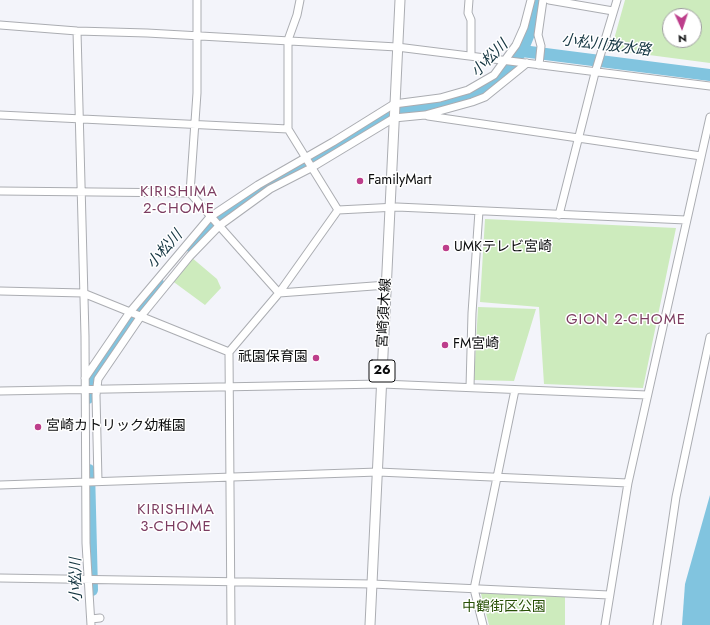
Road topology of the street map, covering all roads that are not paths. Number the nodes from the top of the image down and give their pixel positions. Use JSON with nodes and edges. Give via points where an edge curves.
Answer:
{"nodes":[{"id":1,"x":197,"y":0,"type":"edge"},
{"id":2,"x":300,"y":0,"type":"edge"},
{"id":3,"x":400,"y":0,"type":"edge"},
{"id":4,"x":469,"y":0,"type":"edge"},
{"id":5,"x":531,"y":0,"type":"edge"},
{"id":6,"x":543,"y":0,"type":"edge"},
{"id":7,"x":549,"y":0,"type":"edge"},
{"id":8,"x":617,"y":0,"type":"edge"},
{"id":9,"x":613,"y":11,"type":"junction"},
{"id":10,"x":0,"y":25,"type":"edge"},
{"id":11,"x":77,"y":31,"type":"junction"},
{"id":12,"x":198,"y":36,"type":"junction"},
{"id":13,"x":288,"y":40,"type":"junction"},
{"id":14,"x":397,"y":47,"type":"junction"},
{"id":15,"x":471,"y":56,"type":"junction"},
{"id":16,"x":507,"y":61,"type":"junction"},
{"id":17,"x":527,"y":64,"type":"junction"},
{"id":18,"x":539,"y":64,"type":"junction"},
{"id":19,"x":595,"y":73,"type":"junction"},
{"id":20,"x":710,"y":86,"type":"edge"},
{"id":21,"x":394,"y":105,"type":"junction"},
{"id":22,"x":0,"y":115,"type":"edge"},
{"id":23,"x":425,"y":116,"type":"junction"},
{"id":24,"x":710,"y":117,"type":"edge"},
{"id":25,"x":79,"y":118,"type":"junction"},
{"id":26,"x":394,"y":118,"type":"junction"},
{"id":27,"x":194,"y":124,"type":"junction"},
{"id":28,"x":288,"y":129,"type":"junction"},
{"id":29,"x":578,"y":140,"type":"junction"},
{"id":30,"x":701,"y":156,"type":"junction"},
{"id":31,"x":305,"y":158,"type":"junction"},
{"id":32,"x":311,"y":168,"type":"junction"},
{"id":33,"x":80,"y":191,"type":"junction"},
{"id":34,"x":0,"y":192,"type":"edge"},
{"id":35,"x":190,"y":193,"type":"junction"},
{"id":36,"x":390,"y":208,"type":"junction"},
{"id":37,"x":338,"y":210,"type":"junction"},
{"id":38,"x":479,"y":211,"type":"junction"},
{"id":39,"x":559,"y":214,"type":"junction"},
{"id":40,"x":210,"y":217,"type":"junction"},
{"id":41,"x":686,"y":220,"type":"junction"},
{"id":42,"x":219,"y":226,"type":"junction"},
{"id":43,"x":387,"y":285,"type":"junction"},
{"id":44,"x":0,"y":291,"type":"edge"},
{"id":45,"x":83,"y":293,"type":"junction"},
{"id":46,"x":279,"y":293,"type":"junction"},
{"id":47,"x":135,"y":314,"type":"junction"},
{"id":48,"x":710,"y":337,"type":"edge"},
{"id":49,"x":229,"y":352,"type":"junction"},
{"id":50,"x":85,"y":378,"type":"junction"},
{"id":51,"x":382,"y":384,"type":"junction"},
{"id":52,"x":230,"y":387,"type":"junction"},
{"id":53,"x":470,"y":387,"type":"junction"},
{"id":54,"x":85,"y":389,"type":"junction"},
{"id":55,"x":97,"y":389,"type":"junction"},
{"id":56,"x":515,"y":390,"type":"junction"},
{"id":57,"x":0,"y":391,"type":"edge"},
{"id":58,"x":647,"y":395,"type":"junction"},
{"id":59,"x":378,"y":472,"type":"junction"},
{"id":60,"x":497,"y":476,"type":"junction"},
{"id":61,"x":230,"y":477,"type":"junction"},
{"id":62,"x":98,"y":481,"type":"junction"},
{"id":63,"x":85,"y":482,"type":"junction"},
{"id":64,"x":628,"y":483,"type":"junction"},
{"id":65,"x":0,"y":485,"type":"edge"},
{"id":66,"x":0,"y":578,"type":"edge"},
{"id":67,"x":88,"y":578,"type":"junction"},
{"id":68,"x":231,"y":582,"type":"junction"},
{"id":69,"x":372,"y":584,"type":"junction"},
{"id":70,"x":474,"y":589,"type":"junction"},
{"id":71,"x":609,"y":595,"type":"junction"},
{"id":72,"x":100,"y":618,"type":"dead end"},
{"id":73,"x":91,"y":622,"type":"edge"},
{"id":74,"x":231,"y":625,"type":"edge"},
{"id":75,"x":370,"y":625,"type":"edge"},
{"id":76,"x":483,"y":625,"type":"edge"},
{"id":77,"x":605,"y":625,"type":"edge"},
{"id":78,"x":657,"y":625,"type":"edge"}],
"edges":[{"from":1,"to":12,"type":"street"},
{"from":2,"to":13,"type":"street"},
{"from":3,"to":14,"type":"main road","name":"宮崎須木線","number":"26"},
{"from":4,"to":15,"type":"street"},
{"from":5,"to":16,"type":"street","via":[[524,27]]},
{"from":6,"to":18,"type":"street","via":[[538,35],[542,46]]},
{"from":7,"to":9,"type":"street"},
{"from":8,"to":9,"type":"street"},
{"from":9,"to":19,"type":"street"},
{"from":10,"to":11,"type":"street"},
{"from":11,"to":12,"type":"street"},
{"from":11,"to":25,"type":"street"},
{"from":12,"to":13,"type":"street"},
{"from":12,"to":27,"type":"street"},
{"from":13,"to":14,"type":"street"},
{"from":13,"to":28,"type":"street"},
{"from":14,"to":15,"type":"street"},
{"from":14,"to":21,"type":"main road","name":"宮崎須木線","number":"26"},
{"from":15,"to":16,"type":"street"},
{"from":16,"to":17,"type":"street"},
{"from":16,"to":21,"type":"street","via":[[494,76],[468,90],[440,98]]},
{"from":17,"to":18,"type":"street"},
{"from":17,"to":23,"type":"street","via":[[485,97]]},
{"from":18,"to":19,"type":"street"},
{"from":19,"to":20,"type":"street"},
{"from":19,"to":29,"type":"street"},
{"from":21,"to":26,"type":"main road","name":"宮崎須木線","number":"26"},
{"from":21,"to":31,"type":"street"},
{"from":22,"to":25,"type":"street"},
{"from":23,"to":26,"type":"street"},
{"from":23,"to":29,"type":"street"},
{"from":24,"to":30,"type":"street"},
{"from":25,"to":27,"type":"street"},
{"from":25,"to":33,"type":"street"},
{"from":26,"to":32,"type":"street"},
{"from":26,"to":36,"type":"main road","name":"宮崎須木線","number":"26"},
{"from":27,"to":28,"type":"street"},
{"from":27,"to":35,"type":"street"},
{"from":28,"to":31,"type":"street"},
{"from":29,"to":30,"type":"street"},
{"from":29,"to":39,"type":"street"},
{"from":30,"to":41,"type":"street"},
{"from":31,"to":32,"type":"street"},
{"from":31,"to":40,"type":"street"},
{"from":32,"to":37,"type":"street"},
{"from":32,"to":42,"type":"street","via":[[270,189]]},
{"from":33,"to":34,"type":"street"},
{"from":33,"to":35,"type":"street"},
{"from":33,"to":45,"type":"street"},
{"from":35,"to":40,"type":"street"},
{"from":36,"to":37,"type":"street"},
{"from":36,"to":38,"type":"street"},
{"from":36,"to":43,"type":"main road","name":"宮崎須木線","number":"26"},
{"from":37,"to":46,"type":"street"},
{"from":38,"to":39,"type":"street"},
{"from":38,"to":53,"type":"street"},
{"from":39,"to":41,"type":"street"},
{"from":40,"to":42,"type":"street"},
{"from":40,"to":47,"type":"street"},
{"from":41,"to":58,"type":"street"},
{"from":42,"to":46,"type":"street"},
{"from":42,"to":47,"type":"street"},
{"from":43,"to":46,"type":"street"},
{"from":43,"to":51,"type":"main road","name":"宮崎須木線","number":"26"},
{"from":44,"to":45,"type":"street"},
{"from":45,"to":47,"type":"street"},
{"from":45,"to":50,"type":"street"},
{"from":46,"to":49,"type":"street"},
{"from":47,"to":49,"type":"street"},
{"from":47,"to":50,"type":"street"},
{"from":47,"to":55,"type":"street","via":[[98,379]]},
{"from":48,"to":78,"type":"street","via":[[676,497]]},
{"from":49,"to":52,"type":"street"},
{"from":50,"to":54,"type":"street"},
{"from":51,"to":52,"type":"street"},
{"from":51,"to":53,"type":"street"},
{"from":51,"to":59,"type":"main road","name":"宮崎須木線","number":"26"},
{"from":52,"to":55,"type":"street"},
{"from":52,"to":61,"type":"street"},
{"from":53,"to":56,"type":"street"},
{"from":54,"to":55,"type":"street"},
{"from":54,"to":57,"type":"street"},
{"from":54,"to":63,"type":"street"},
{"from":55,"to":62,"type":"street"},
{"from":56,"to":58,"type":"street"},
{"from":56,"to":60,"type":"street"},
{"from":58,"to":64,"type":"street"},
{"from":59,"to":60,"type":"street"},
{"from":59,"to":61,"type":"street"},
{"from":59,"to":69,"type":"main road","name":"宮崎須木線","number":"26"},
{"from":60,"to":64,"type":"street"},
{"from":60,"to":70,"type":"street"},
{"from":61,"to":62,"type":"street"},
{"from":61,"to":68,"type":"street"},
{"from":62,"to":63,"type":"street"},
{"from":63,"to":65,"type":"street"},
{"from":63,"to":67,"type":"street"},
{"from":64,"to":71,"type":"street"},
{"from":66,"to":67,"type":"street"},
{"from":67,"to":68,"type":"street"},
{"from":67,"to":73,"type":"street"},
{"from":68,"to":69,"type":"street"},
{"from":68,"to":74,"type":"street"},
{"from":69,"to":70,"type":"street"},
{"from":69,"to":75,"type":"main road","name":"宮崎須木線","number":"26"},
{"from":70,"to":71,"type":"street"},
{"from":70,"to":76,"type":"street"},
{"from":71,"to":77,"type":"street"},
{"from":72,"to":73,"type":"street"}]}
